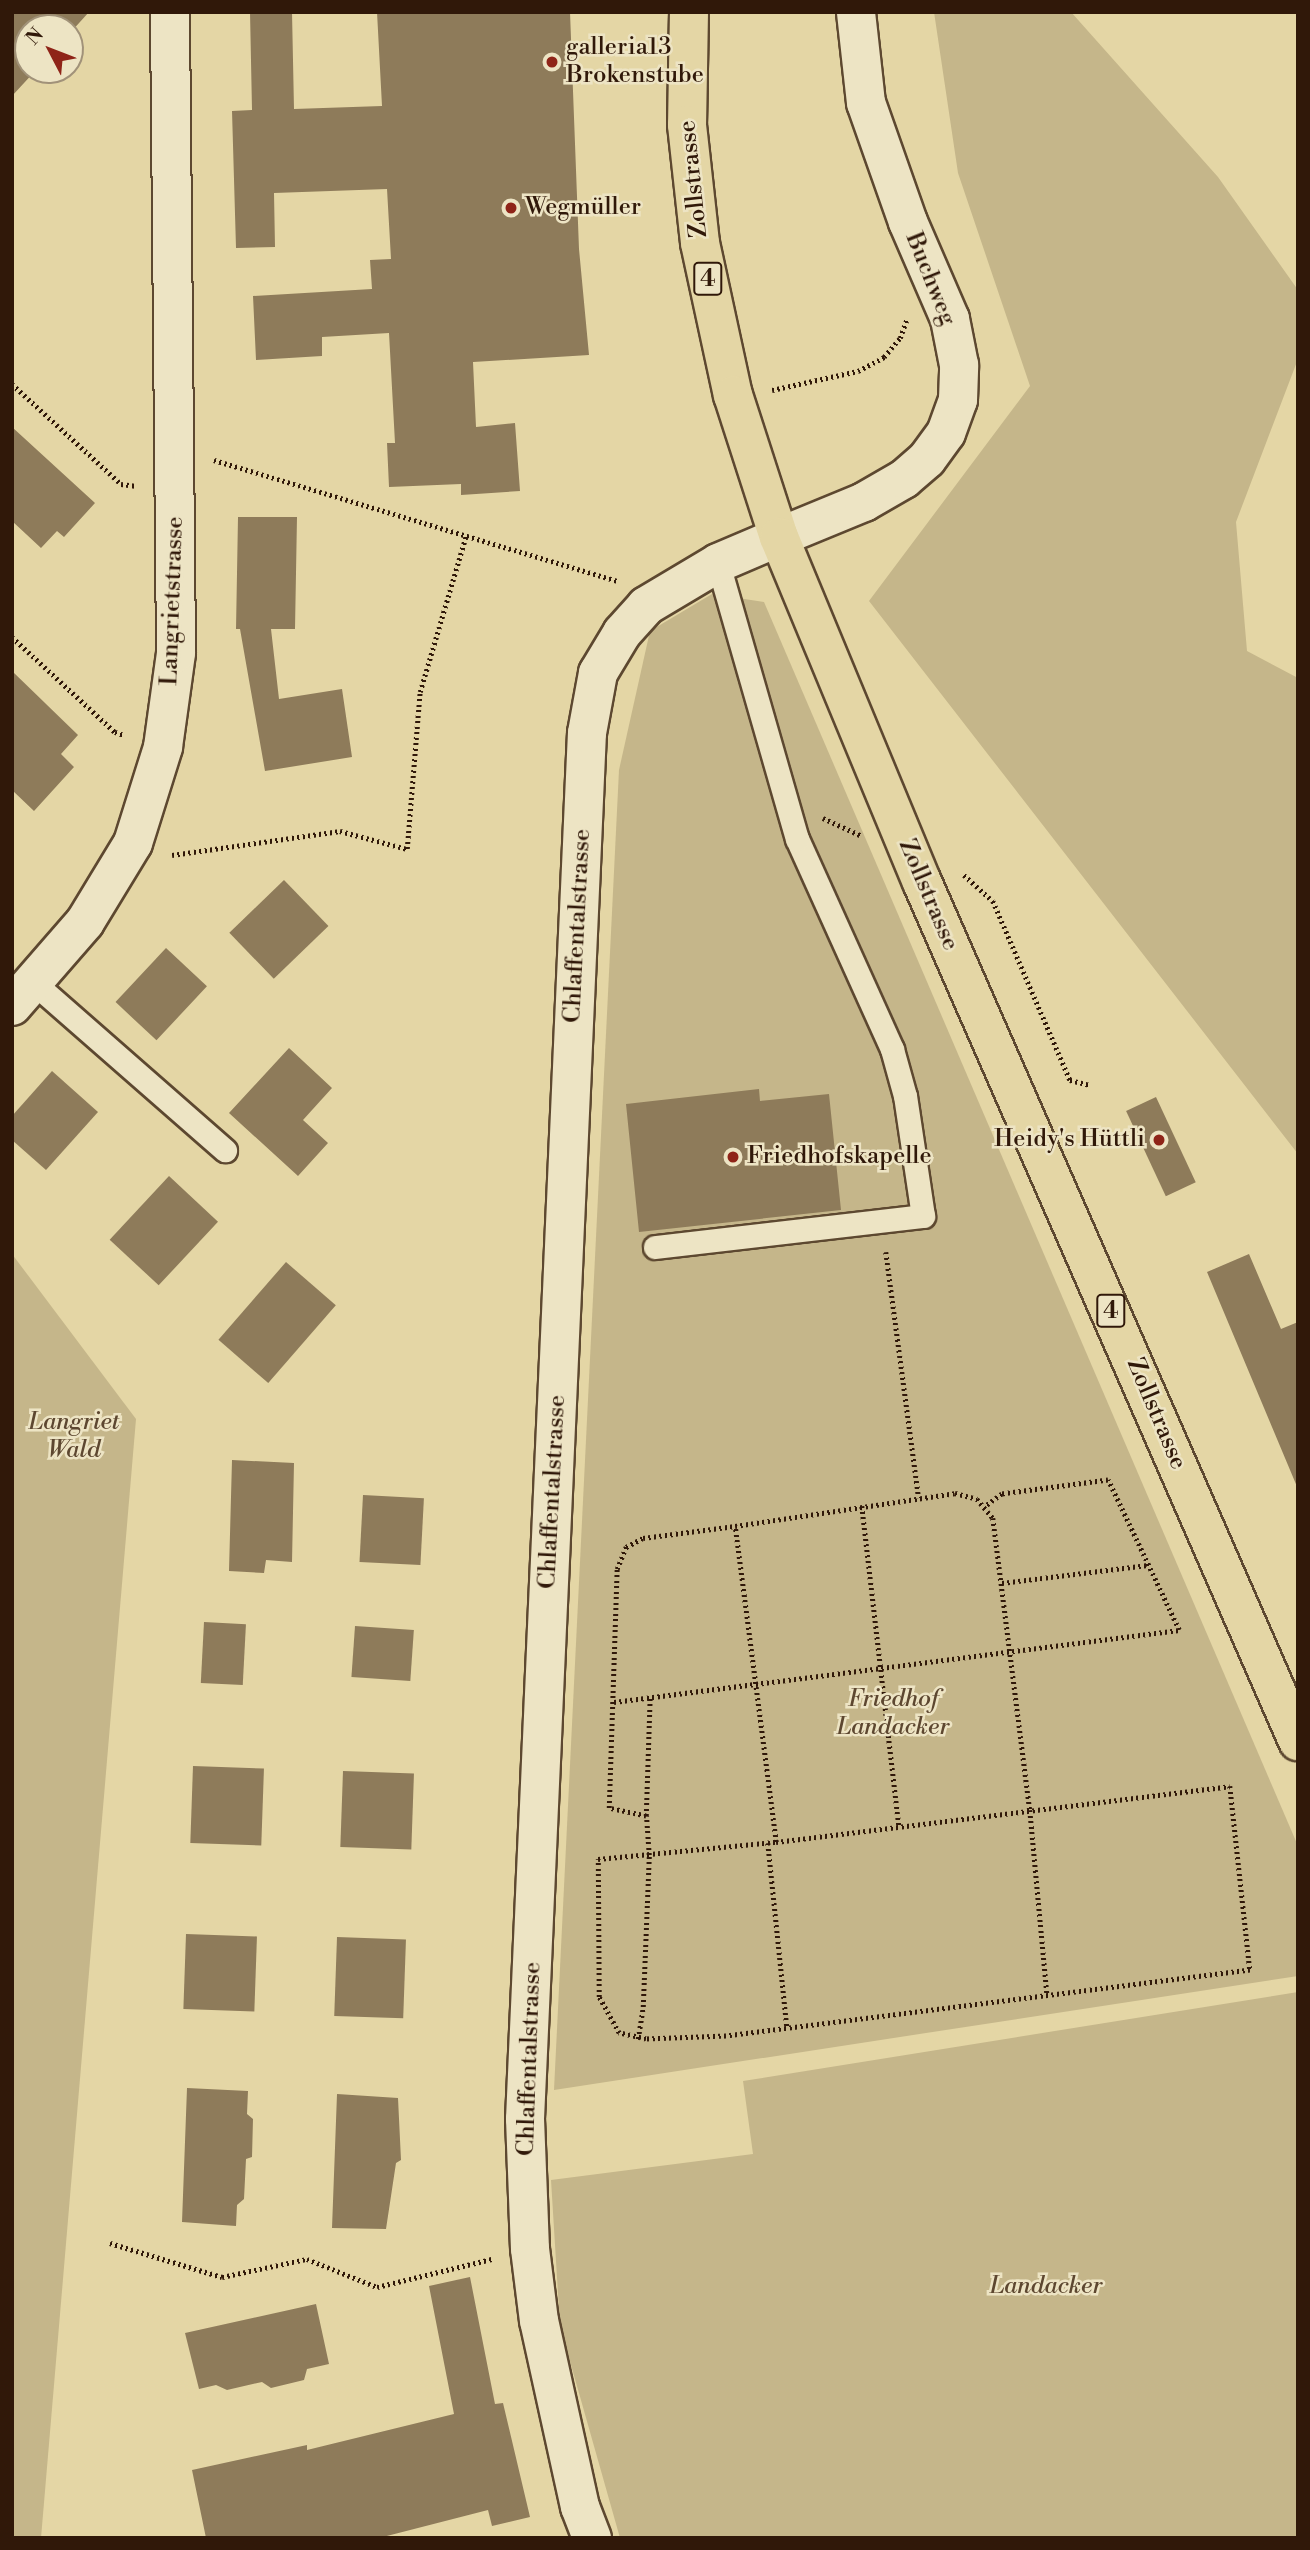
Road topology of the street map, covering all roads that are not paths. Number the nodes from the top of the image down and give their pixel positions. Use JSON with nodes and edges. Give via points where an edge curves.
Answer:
{"nodes":[{"id":1,"x":170,"y":12,"type":"edge"},
{"id":2,"x":689,"y":12,"type":"edge"},
{"id":3,"x":856,"y":12,"type":"edge"},
{"id":4,"x":779,"y":537,"type":"junction"},
{"id":5,"x":718,"y":563,"type":"junction"},
{"id":6,"x":23,"y":995,"type":"edge"},
{"id":7,"x":225,"y":1150,"type":"dead end"},
{"id":8,"x":655,"y":1247,"type":"dead end"},
{"id":9,"x":1298,"y":1741,"type":"edge"},
{"id":10,"x":592,"y":2538,"type":"edge"}],
"edges":[{"from":1,"to":6,"type":"street","name":"Langrietstrasse","via":[[176,653],[163,747],[133,844],[85,922]]},
{"from":2,"to":4,"type":"main road","name":"Zollstrasse","number":"4","via":[[687,125],[699,230],[733,395]]},
{"from":3,"to":4,"type":"street","name":"Buchweg","via":[[866,103],[908,222],[950,319],[959,365],[958,400],[946,432],[927,459],[904,479],[864,502]]},
{"from":4,"to":5,"type":"street","name":"Chlaffentalstrasse"},
{"from":4,"to":9,"type":"main road","name":"Zollstrasse","number":"4","via":[[922,883]]},
{"from":5,"to":8,"type":"lane","via":[[797,839],[892,1049],[905,1096],[923,1216]]},
{"from":5,"to":10,"type":"street","name":"Chlaffentalstrasse","via":[[646,606],[622,633],[598,673],[587,733],[525,2119],[530,2249],[539,2321],[580,2507]]},
{"from":6,"to":7,"type":"lane"}]}
